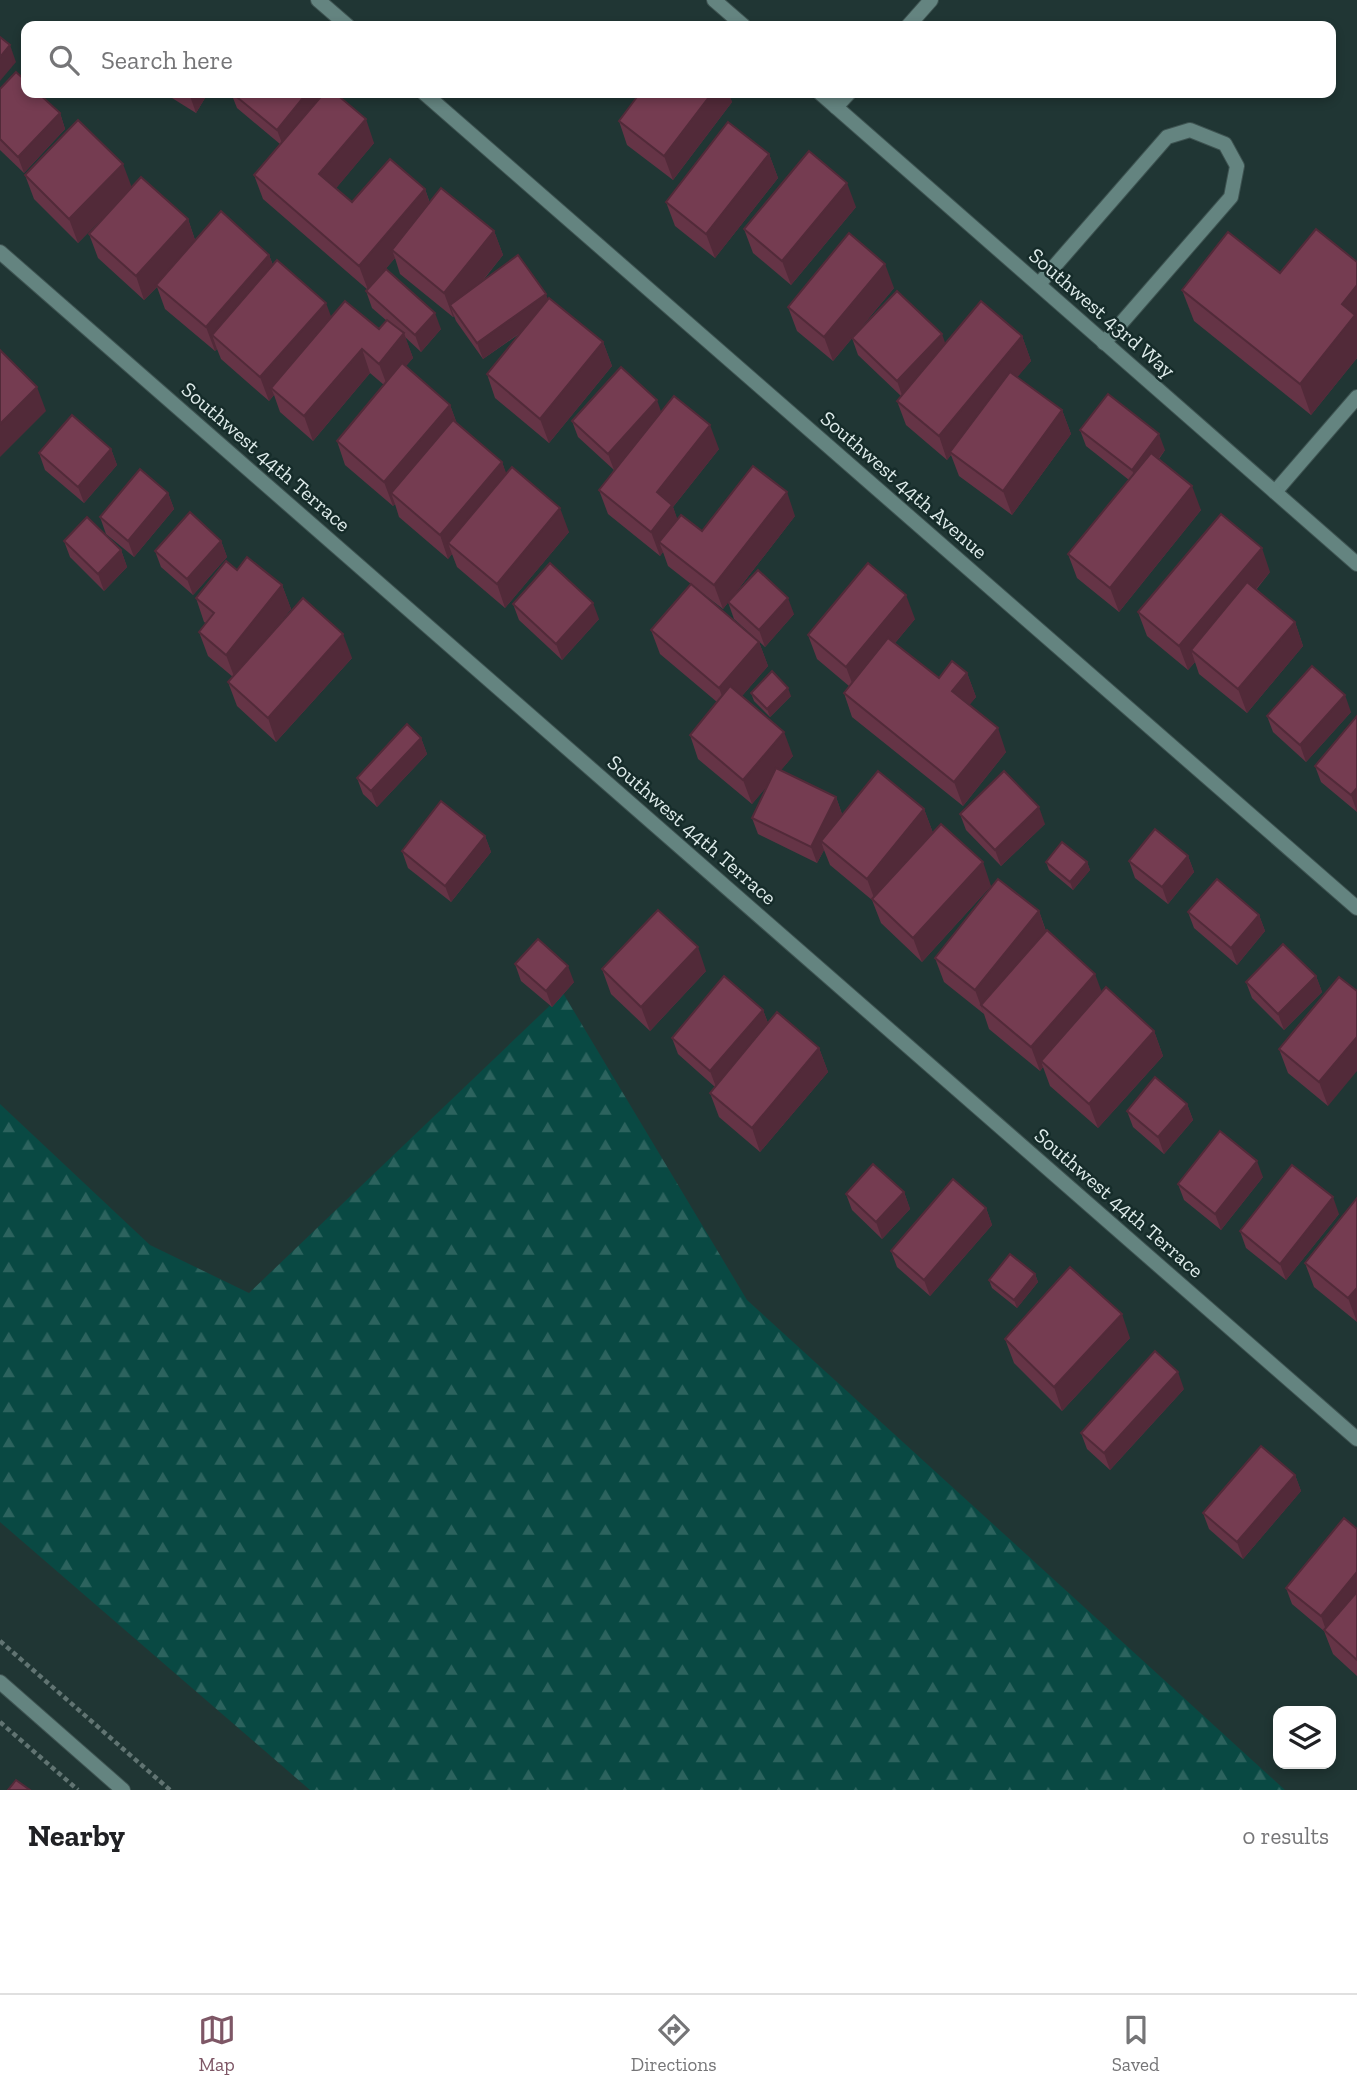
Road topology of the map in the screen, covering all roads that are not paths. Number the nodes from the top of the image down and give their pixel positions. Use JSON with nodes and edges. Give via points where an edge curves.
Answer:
{"nodes":[{"id":1,"x":318,"y":0,"type":"edge"},
{"id":2,"x":714,"y":0,"type":"edge"},
{"id":3,"x":931,"y":0,"type":"edge"},
{"id":4,"x":342,"y":21,"type":"edge"},
{"id":5,"x":738,"y":21,"type":"edge"},
{"id":6,"x":912,"y":21,"type":"edge"},
{"id":7,"x":430,"y":98,"type":"edge"},
{"id":8,"x":826,"y":98,"type":"edge"},
{"id":9,"x":844,"y":98,"type":"edge"},
{"id":10,"x":836,"y":107,"type":"junction"},
{"id":11,"x":0,"y":252,"type":"edge"},
{"id":12,"x":1038,"y":284,"type":"junction"},
{"id":13,"x":1104,"y":343,"type":"junction"},
{"id":14,"x":1357,"y":397,"type":"edge"},
{"id":15,"x":1275,"y":492,"type":"junction"},
{"id":16,"x":1357,"y":564,"type":"edge"},
{"id":17,"x":1357,"y":908,"type":"edge"},
{"id":18,"x":1357,"y":1439,"type":"edge"},
{"id":19,"x":0,"y":1682,"type":"edge"},
{"id":20,"x":123,"y":1790,"type":"edge"}],
"edges":[{"from":1,"to":4,"type":"street"},
{"from":2,"to":5,"type":"street"},
{"from":3,"to":6,"type":"street"},
{"from":7,"to":17,"type":"street","name":"Southwest 44th Avenue"},
{"from":8,"to":10,"type":"street","name":"Southwest 43rd Way"},
{"from":9,"to":10,"type":"street"},
{"from":10,"to":12,"type":"street","name":"Southwest 43rd Way"},
{"from":11,"to":18,"type":"street","name":"Southwest 44th Terrace"},
{"from":12,"to":13,"type":"street","name":"Southwest 43rd Way"},
{"from":12,"to":13,"type":"street","via":[[1167,137],[1190,130],[1225,144],[1237,166],[1231,197]]},
{"from":13,"to":15,"type":"street","name":"Southwest 43rd Way"},
{"from":14,"to":15,"type":"street"},
{"from":15,"to":16,"type":"street","name":"Southwest 43rd Way"},
{"from":19,"to":20,"type":"street"}]}
